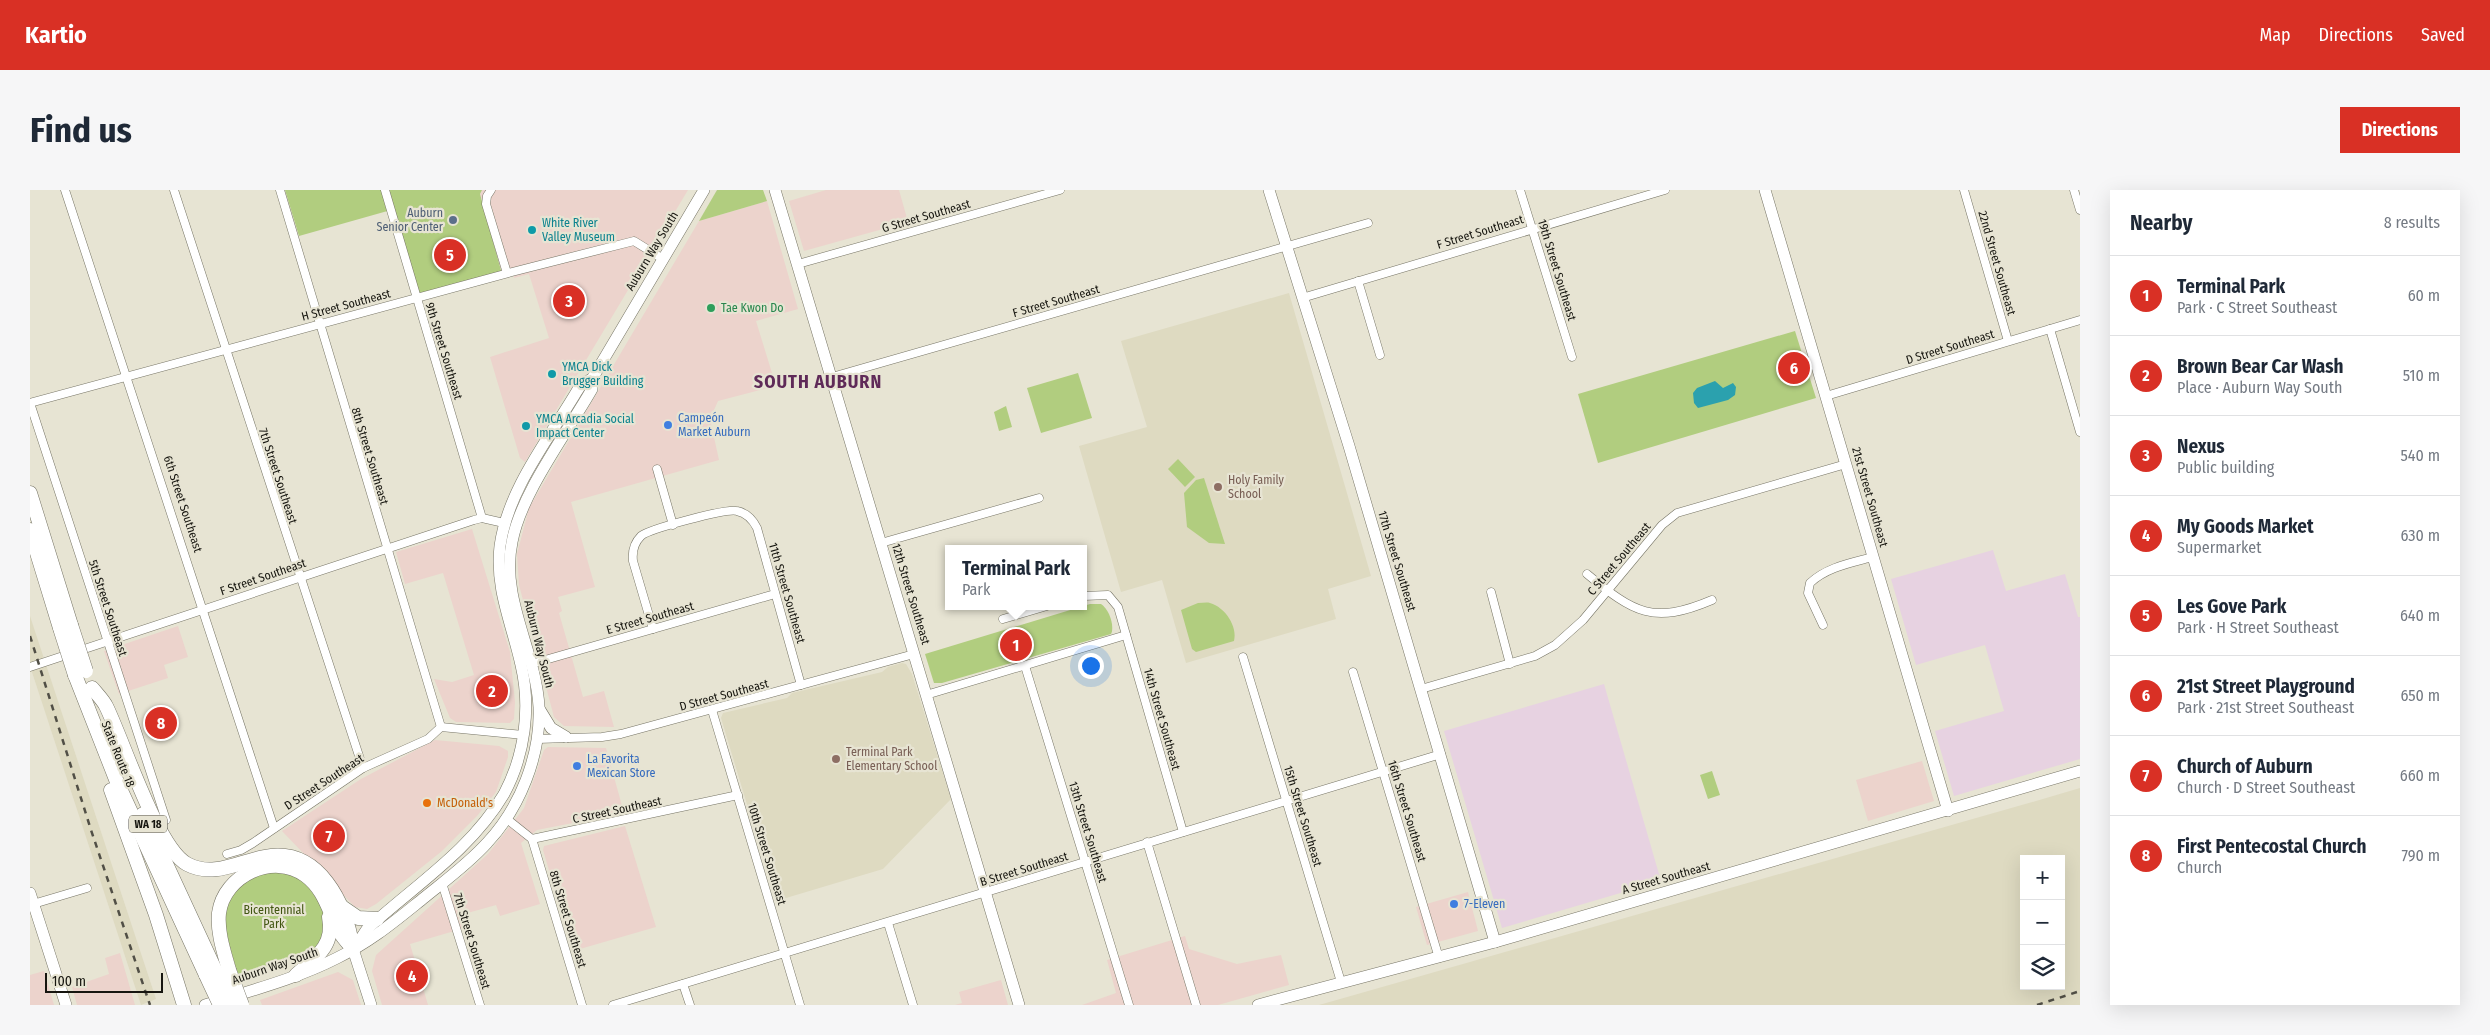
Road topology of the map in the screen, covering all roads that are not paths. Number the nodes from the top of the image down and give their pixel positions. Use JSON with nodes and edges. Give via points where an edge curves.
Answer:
{"nodes":[{"id":1,"x":65,"y":190,"type":"edge"},
{"id":2,"x":174,"y":190,"type":"edge"},
{"id":3,"x":280,"y":190,"type":"edge"},
{"id":4,"x":385,"y":190,"type":"edge"},
{"id":5,"x":491,"y":190,"type":"edge"},
{"id":6,"x":704,"y":190,"type":"edge"},
{"id":7,"x":775,"y":190,"type":"edge"},
{"id":8,"x":1060,"y":190,"type":"edge"},
{"id":9,"x":1269,"y":190,"type":"edge"},
{"id":10,"x":1520,"y":190,"type":"edge"},
{"id":11,"x":1665,"y":190,"type":"edge"},
{"id":12,"x":1765,"y":190,"type":"edge"},
{"id":13,"x":1964,"y":190,"type":"edge"},
{"id":14,"x":2074,"y":190,"type":"edge"},
{"id":15,"x":2080,"y":210,"type":"edge"},
{"id":16,"x":1368,"y":223,"type":"dead end"},
{"id":17,"x":1532,"y":228,"type":"junction"},
{"id":18,"x":1286,"y":246,"type":"junction"},
{"id":19,"x":663,"y":259,"type":"junction"},
{"id":20,"x":798,"y":264,"type":"junction"},
{"id":21,"x":506,"y":273,"type":"junction"},
{"id":22,"x":1358,"y":281,"type":"junction"},
{"id":23,"x":416,"y":298,"type":"junction"},
{"id":24,"x":1302,"y":298,"type":"junction"},
{"id":25,"x":2080,"y":320,"type":"edge"},
{"id":26,"x":319,"y":324,"type":"junction"},
{"id":27,"x":2050,"y":329,"type":"junction"},
{"id":28,"x":2008,"y":341,"type":"junction"},
{"id":29,"x":225,"y":350,"type":"junction"},
{"id":30,"x":1380,"y":355,"type":"dead end"},
{"id":31,"x":1572,"y":357,"type":"dead end"},
{"id":32,"x":126,"y":377,"type":"junction"},
{"id":33,"x":832,"y":377,"type":"junction"},
{"id":34,"x":1826,"y":396,"type":"junction"},
{"id":35,"x":30,"y":403,"type":"edge"},
{"id":36,"x":2080,"y":432,"type":"edge"},
{"id":37,"x":1846,"y":464,"type":"junction"},
{"id":38,"x":657,"y":469,"type":"dead end"},
{"id":39,"x":30,"y":493,"type":"edge"},
{"id":40,"x":1040,"y":498,"type":"dead end"},
{"id":41,"x":482,"y":518,"type":"junction"},
{"id":42,"x":510,"y":524,"type":"junction"},
{"id":43,"x":673,"y":525,"type":"junction"},
{"id":44,"x":30,"y":530,"type":"edge"},
{"id":45,"x":881,"y":543,"type":"junction"},
{"id":46,"x":386,"y":548,"type":"junction"},
{"id":47,"x":1873,"y":556,"type":"junction"},
{"id":48,"x":1587,"y":574,"type":"dead end"},
{"id":49,"x":300,"y":577,"type":"junction"},
{"id":50,"x":1607,"y":590,"type":"junction"},
{"id":51,"x":1491,"y":592,"type":"dead end"},
{"id":52,"x":776,"y":594,"type":"junction"},
{"id":53,"x":1087,"y":596,"type":"edge"},
{"id":54,"x":1712,"y":600,"type":"dead end"},
{"id":55,"x":203,"y":609,"type":"junction"},
{"id":56,"x":1033,"y":610,"type":"edge"},
{"id":57,"x":1003,"y":619,"type":"dead end"},
{"id":58,"x":1823,"y":624,"type":"dead end"},
{"id":59,"x":66,"y":627,"type":"junction"},
{"id":60,"x":653,"y":629,"type":"junction"},
{"id":61,"x":1126,"y":635,"type":"junction"},
{"id":62,"x":107,"y":642,"type":"junction"},
{"id":63,"x":914,"y":654,"type":"junction"},
{"id":64,"x":1243,"y":657,"type":"dead end"},
{"id":65,"x":531,"y":664,"type":"junction"},
{"id":66,"x":1510,"y":664,"type":"junction"},
{"id":67,"x":1025,"y":666,"type":"junction"},
{"id":68,"x":30,"y":667,"type":"edge"},
{"id":69,"x":1353,"y":672,"type":"dead end"},
{"id":70,"x":81,"y":673,"type":"junction"},
{"id":71,"x":535,"y":680,"type":"junction"},
{"id":72,"x":801,"y":685,"type":"junction"},
{"id":73,"x":92,"y":688,"type":"junction"},
{"id":74,"x":1421,"y":689,"type":"junction"},
{"id":75,"x":926,"y":695,"type":"junction"},
{"id":76,"x":539,"y":707,"type":"junction"},
{"id":77,"x":712,"y":710,"type":"junction"},
{"id":78,"x":94,"y":727,"type":"junction"},
{"id":79,"x":441,"y":727,"type":"junction"},
{"id":80,"x":523,"y":735,"type":"junction"},
{"id":81,"x":566,"y":737,"type":"junction"},
{"id":82,"x":537,"y":739,"type":"junction"},
{"id":83,"x":1441,"y":754,"type":"junction"},
{"id":84,"x":363,"y":768,"type":"junction"},
{"id":85,"x":2080,"y":771,"type":"edge"},
{"id":86,"x":1383,"y":772,"type":"junction"},
{"id":87,"x":738,"y":796,"type":"junction"},
{"id":88,"x":1286,"y":801,"type":"junction"},
{"id":89,"x":515,"y":803,"type":"junction"},
{"id":90,"x":1948,"y":811,"type":"junction"},
{"id":91,"x":507,"y":819,"type":"junction"},
{"id":92,"x":166,"y":820,"type":"dead end"},
{"id":93,"x":274,"y":828,"type":"junction"},
{"id":94,"x":1183,"y":832,"type":"junction"},
{"id":95,"x":532,"y":839,"type":"junction"},
{"id":96,"x":1147,"y":842,"type":"junction"},
{"id":97,"x":227,"y":854,"type":"dead end"},
{"id":98,"x":1085,"y":862,"type":"junction"},
{"id":99,"x":442,"y":883,"type":"junction"},
{"id":100,"x":87,"y":888,"type":"dead end"},
{"id":101,"x":986,"y":893,"type":"junction"},
{"id":102,"x":325,"y":900,"type":"junction"},
{"id":103,"x":31,"y":901,"type":"edge"},
{"id":104,"x":342,"y":907,"type":"junction"},
{"id":105,"x":377,"y":920,"type":"junction"},
{"id":106,"x":888,"y":923,"type":"junction"},
{"id":107,"x":1496,"y":942,"type":"junction"},
{"id":108,"x":354,"y":949,"type":"junction"},
{"id":109,"x":785,"y":953,"type":"junction"},
{"id":110,"x":1439,"y":958,"type":"junction"},
{"id":111,"x":217,"y":973,"type":"junction"},
{"id":112,"x":296,"y":975,"type":"junction"},
{"id":113,"x":1341,"y":982,"type":"junction"},
{"id":114,"x":683,"y":984,"type":"junction"},
{"id":115,"x":66,"y":1005,"type":"edge"},
{"id":116,"x":184,"y":1005,"type":"edge"},
{"id":117,"x":205,"y":1005,"type":"edge"},
{"id":118,"x":220,"y":1005,"type":"edge"},
{"id":119,"x":231,"y":1005,"type":"edge"},
{"id":120,"x":242,"y":1005,"type":"edge"},
{"id":121,"x":371,"y":1005,"type":"edge"},
{"id":122,"x":480,"y":1005,"type":"edge"},
{"id":123,"x":582,"y":1005,"type":"edge"},
{"id":124,"x":613,"y":1005,"type":"edge"},
{"id":125,"x":690,"y":1005,"type":"edge"},
{"id":126,"x":800,"y":1005,"type":"edge"},
{"id":127,"x":912,"y":1005,"type":"edge"},
{"id":128,"x":1019,"y":1005,"type":"edge"},
{"id":129,"x":1129,"y":1005,"type":"edge"},
{"id":130,"x":1196,"y":1005,"type":"edge"},
{"id":131,"x":1258,"y":1005,"type":"edge"}],
"edges":[{"from":1,"to":32,"type":"street","name":"6th Street Southeast"},
{"from":2,"to":29,"type":"street","name":"7th Street Southeast"},
{"from":3,"to":26,"type":"street","name":"8th Street Southeast"},
{"from":4,"to":23,"type":"street","name":"9th Street Southeast"},
{"from":5,"to":21,"type":"street","via":[[486,202]]},
{"from":6,"to":19,"type":"main road","name":"Auburn Way South"},
{"from":7,"to":20,"type":"main road","name":"12th Street Southeast"},
{"from":8,"to":20,"type":"street","name":"G Street Southeast"},
{"from":9,"to":18,"type":"main road","name":"17th Street Southeast"},
{"from":10,"to":17,"type":"street","name":"19th Street Southeast"},
{"from":11,"to":17,"type":"street","name":"F Street Southeast"},
{"from":12,"to":34,"type":"main road","name":"21st Street Southeast"},
{"from":13,"to":28,"type":"street","name":"22nd Street Southeast"},
{"from":14,"to":15,"type":"street"},
{"from":16,"to":18,"type":"street","name":"F Street Southeast"},
{"from":17,"to":22,"type":"street","name":"F Street Southeast"},
{"from":17,"to":31,"type":"street","name":"19th Street Southeast"},
{"from":18,"to":24,"type":"main road","name":"17th Street Southeast"},
{"from":18,"to":33,"type":"street","name":"F Street Southeast"},
{"from":19,"to":21,"type":"street","name":"H Street Southeast","via":[[634,241]]},
{"from":19,"to":42,"type":"main road","name":"Auburn Way South","via":[[592,378],[582,383],[513,498]]},
{"from":20,"to":33,"type":"main road","name":"12th Street Southeast"},
{"from":21,"to":23,"type":"street","name":"H Street Southeast"},
{"from":22,"to":24,"type":"street","name":"F Street Southeast"},
{"from":22,"to":30,"type":"street"},
{"from":23,"to":26,"type":"street","name":"H Street Southeast"},
{"from":23,"to":41,"type":"street","name":"9th Street Southeast"},
{"from":24,"to":74,"type":"main road","name":"17th Street Southeast"},
{"from":25,"to":27,"type":"street","name":"D Street Southeast"},
{"from":26,"to":29,"type":"street","name":"H Street Southeast"},
{"from":26,"to":46,"type":"street","name":"8th Street Southeast"},
{"from":27,"to":28,"type":"street","name":"D Street Southeast"},
{"from":27,"to":36,"type":"street"},
{"from":28,"to":34,"type":"street","name":"D Street Southeast"},
{"from":29,"to":32,"type":"street","name":"H Street Southeast"},
{"from":29,"to":49,"type":"street","name":"7th Street Southeast"},
{"from":32,"to":35,"type":"street","name":"H Street Southeast"},
{"from":32,"to":55,"type":"street","name":"6th Street Southeast"},
{"from":33,"to":45,"type":"main road","name":"12th Street Southeast"},
{"from":34,"to":37,"type":"main road","name":"21st Street Southeast"},
{"from":35,"to":62,"type":"street","name":"5th Street Southeast"},
{"from":37,"to":47,"type":"main road","name":"21st Street Southeast"},
{"from":37,"to":50,"type":"street","name":"C Street Southeast","via":[[1677,513],[1662,525]]},
{"from":38,"to":43,"type":"street"},
{"from":39,"to":59,"type":"highway","name":"State Route 18","number":"WA 18"},
{"from":40,"to":45,"type":"street"},
{"from":41,"to":42,"type":"street"},
{"from":41,"to":46,"type":"street","name":"F Street Southeast"},
{"from":42,"to":65,"type":"main road","name":"Auburn Way South","via":[[511,592]]},
{"from":42,"to":80,"type":"main road","name":"Auburn Way South","via":[[499,556],[499,582],[522,673]]},
{"from":43,"to":52,"type":"street","name":"11th Street Southeast","via":[[728,510],[742,512],[751,518]]},
{"from":43,"to":60,"type":"street","via":[[646,533],[635,544],[633,561]]},
{"from":44,"to":59,"type":"highway","name":"State Route 18","number":"WA 18"},
{"from":45,"to":63,"type":"main road","name":"12th Street Southeast"},
{"from":46,"to":49,"type":"street","name":"F Street Southeast"},
{"from":46,"to":79,"type":"street","name":"8th Street Southeast"},
{"from":47,"to":58,"type":"street","via":[[1833,568],[1810,582],[1810,601]]},
{"from":47,"to":90,"type":"main road","name":"21st Street Southeast"},
{"from":48,"to":50,"type":"street"},
{"from":49,"to":55,"type":"street","name":"F Street Southeast"},
{"from":49,"to":84,"type":"street","name":"7th Street Southeast"},
{"from":50,"to":54,"type":"street","via":[[1629,605],[1657,614],[1680,612]]},
{"from":50,"to":66,"type":"street","name":"C Street Southeast","via":[[1556,645]]},
{"from":51,"to":66,"type":"street"},
{"from":52,"to":60,"type":"street","name":"E Street Southeast"},
{"from":52,"to":72,"type":"street","name":"11th Street Southeast"},
{"from":53,"to":61,"type":"street","name":"14th Street Southeast","via":[[1108,596],[1115,601]]},
{"from":55,"to":62,"type":"street","name":"F Street Southeast"},
{"from":55,"to":93,"type":"street","name":"6th Street Southeast"},
{"from":56,"to":57,"type":"street"},
{"from":59,"to":70,"type":"highway","name":"State Route 18","number":"WA 18","bridge":true},
{"from":60,"to":65,"type":"street","name":"E Street Southeast"},
{"from":61,"to":67,"type":"street"},
{"from":61,"to":94,"type":"street","name":"14th Street Southeast"},
{"from":62,"to":68,"type":"street","name":"F Street Southeast"},
{"from":62,"to":92,"type":"street","name":"5th Street Southeast"},
{"from":63,"to":72,"type":"street","name":"D Street Southeast"},
{"from":63,"to":75,"type":"main road","name":"12th Street Southeast"},
{"from":64,"to":88,"type":"street","name":"15th Street Southeast"},
{"from":65,"to":71,"type":"main road","name":"Auburn Way South"},
{"from":66,"to":74,"type":"street","name":"C Street Southeast"},
{"from":67,"to":75,"type":"street"},
{"from":67,"to":98,"type":"street","name":"13th Street Southeast"},
{"from":69,"to":86,"type":"street","name":"16th Street Southeast"},
{"from":70,"to":73,"type":"highway","name":"State Route 18","number":"WA 18"},
{"from":70,"to":78,"type":"highway","name":"State Route 18","number":"WA 18"},
{"from":71,"to":76,"type":"main road","name":"Auburn Way South"},
{"from":71,"to":80,"type":"main road","via":[[531,690],[531,722]]},
{"from":72,"to":77,"type":"street","name":"D Street Southeast"},
{"from":73,"to":104,"type":"highway","via":[[106,705],[143,791],[176,856],[198,868],[214,870],[272,856],[290,858],[321,874]]},
{"from":73,"to":111,"type":"highway","name":"State Route 18","number":"WA 18","via":[[133,790]]},
{"from":74,"to":83,"type":"main road","name":"17th Street Southeast"},
{"from":75,"to":101,"type":"main road","name":"12th Street Southeast"},
{"from":76,"to":81,"type":"main road","via":[[551,728]]},
{"from":76,"to":82,"type":"main road","name":"Auburn Way South"},
{"from":77,"to":81,"type":"street","name":"D Street Southeast","via":[[611,736]]},
{"from":77,"to":87,"type":"street","name":"10th Street Southeast"},
{"from":78,"to":111,"type":"highway","name":"State Route 18","number":"WA 18","via":[[131,814]]},
{"from":78,"to":116,"type":"highway","via":[[98,753],[151,900]]},
{"from":79,"to":80,"type":"street"},
{"from":79,"to":84,"type":"street","name":"D Street Southeast","via":[[428,739]]},
{"from":80,"to":89,"type":"main road","via":[[527,755],[514,794]]},
{"from":80,"to":105,"type":"main road","name":"Auburn Way South","via":[[515,768],[504,794],[476,834]]},
{"from":81,"to":82,"type":"street","name":"D Street Southeast"},
{"from":82,"to":89,"type":"main road","name":"Auburn Way South","via":[[528,773]]},
{"from":83,"to":86,"type":"street","name":"B Street Southeast"},
{"from":83,"to":107,"type":"main road","name":"17th Street Southeast"},
{"from":84,"to":93,"type":"street","name":"D Street Southeast"},
{"from":85,"to":90,"type":"main road","name":"A Street Southeast"},
{"from":86,"to":88,"type":"street","name":"B Street Southeast"},
{"from":86,"to":110,"type":"street","name":"16th Street Southeast"},
{"from":87,"to":95,"type":"street","name":"C Street Southeast"},
{"from":87,"to":109,"type":"street","name":"10th Street Southeast"},
{"from":88,"to":94,"type":"street","name":"B Street Southeast"},
{"from":88,"to":113,"type":"street","name":"15th Street Southeast"},
{"from":89,"to":91,"type":"main road","name":"Auburn Way South"},
{"from":90,"to":107,"type":"main road","name":"A Street Southeast"},
{"from":91,"to":95,"type":"street"},
{"from":91,"to":99,"type":"main road","name":"Auburn Way South","via":[[487,844]]},
{"from":93,"to":97,"type":"street","name":"D Street Southeast","via":[[241,850]]},
{"from":94,"to":96,"type":"street","name":"B Street Southeast"},
{"from":95,"to":123,"type":"street","name":"8th Street Southeast"},
{"from":96,"to":98,"type":"street","name":"B Street Southeast"},
{"from":96,"to":130,"type":"street"},
{"from":98,"to":101,"type":"street","name":"B Street Southeast"},
{"from":98,"to":129,"type":"street","name":"13th Street Southeast"},
{"from":99,"to":108,"type":"main road","name":"Auburn Way South","via":[[375,938]]},
{"from":99,"to":122,"type":"street","name":"7th Street Southeast"},
{"from":100,"to":103,"type":"street"},
{"from":101,"to":106,"type":"street","name":"B Street Southeast"},
{"from":101,"to":128,"type":"main road","name":"12th Street Southeast"},
{"from":102,"to":108,"type":"highway","via":[[341,934]]},
{"from":102,"to":111,"type":"highway","via":[[309,878],[285,867],[263,868],[240,878],[224,896],[219,914],[221,939]]},
{"from":102,"to":112,"type":"highway","via":[[331,925],[328,942],[318,956]]},
{"from":103,"to":115,"type":"main road"},
{"from":104,"to":105,"type":"highway","via":[[358,918]]},
{"from":104,"to":108,"type":"highway"},
{"from":105,"to":108,"type":"main road","name":"Auburn Way South"},
{"from":106,"to":109,"type":"street","name":"B Street Southeast"},
{"from":106,"to":127,"type":"street"},
{"from":107,"to":110,"type":"main road","name":"A Street Southeast"},
{"from":108,"to":112,"type":"main road","name":"Auburn Way South"},
{"from":108,"to":121,"type":"main road"},
{"from":109,"to":114,"type":"street","name":"B Street Southeast"},
{"from":109,"to":126,"type":"street","name":"10th Street Southeast"},
{"from":110,"to":113,"type":"main road","name":"A Street Southeast"},
{"from":111,"to":118,"type":"highway","name":"State Route 18","number":"WA 18","bridge":true},
{"from":111,"to":119,"type":"highway","name":"State Route 18","number":"WA 18","bridge":true},
{"from":111,"to":120,"type":"highway","bridge":true},
{"from":112,"to":117,"type":"main road","name":"Auburn Way South"},
{"from":113,"to":131,"type":"main road","name":"A Street Southeast"},
{"from":114,"to":124,"type":"street","name":"B Street Southeast"},
{"from":114,"to":125,"type":"street"}]}
